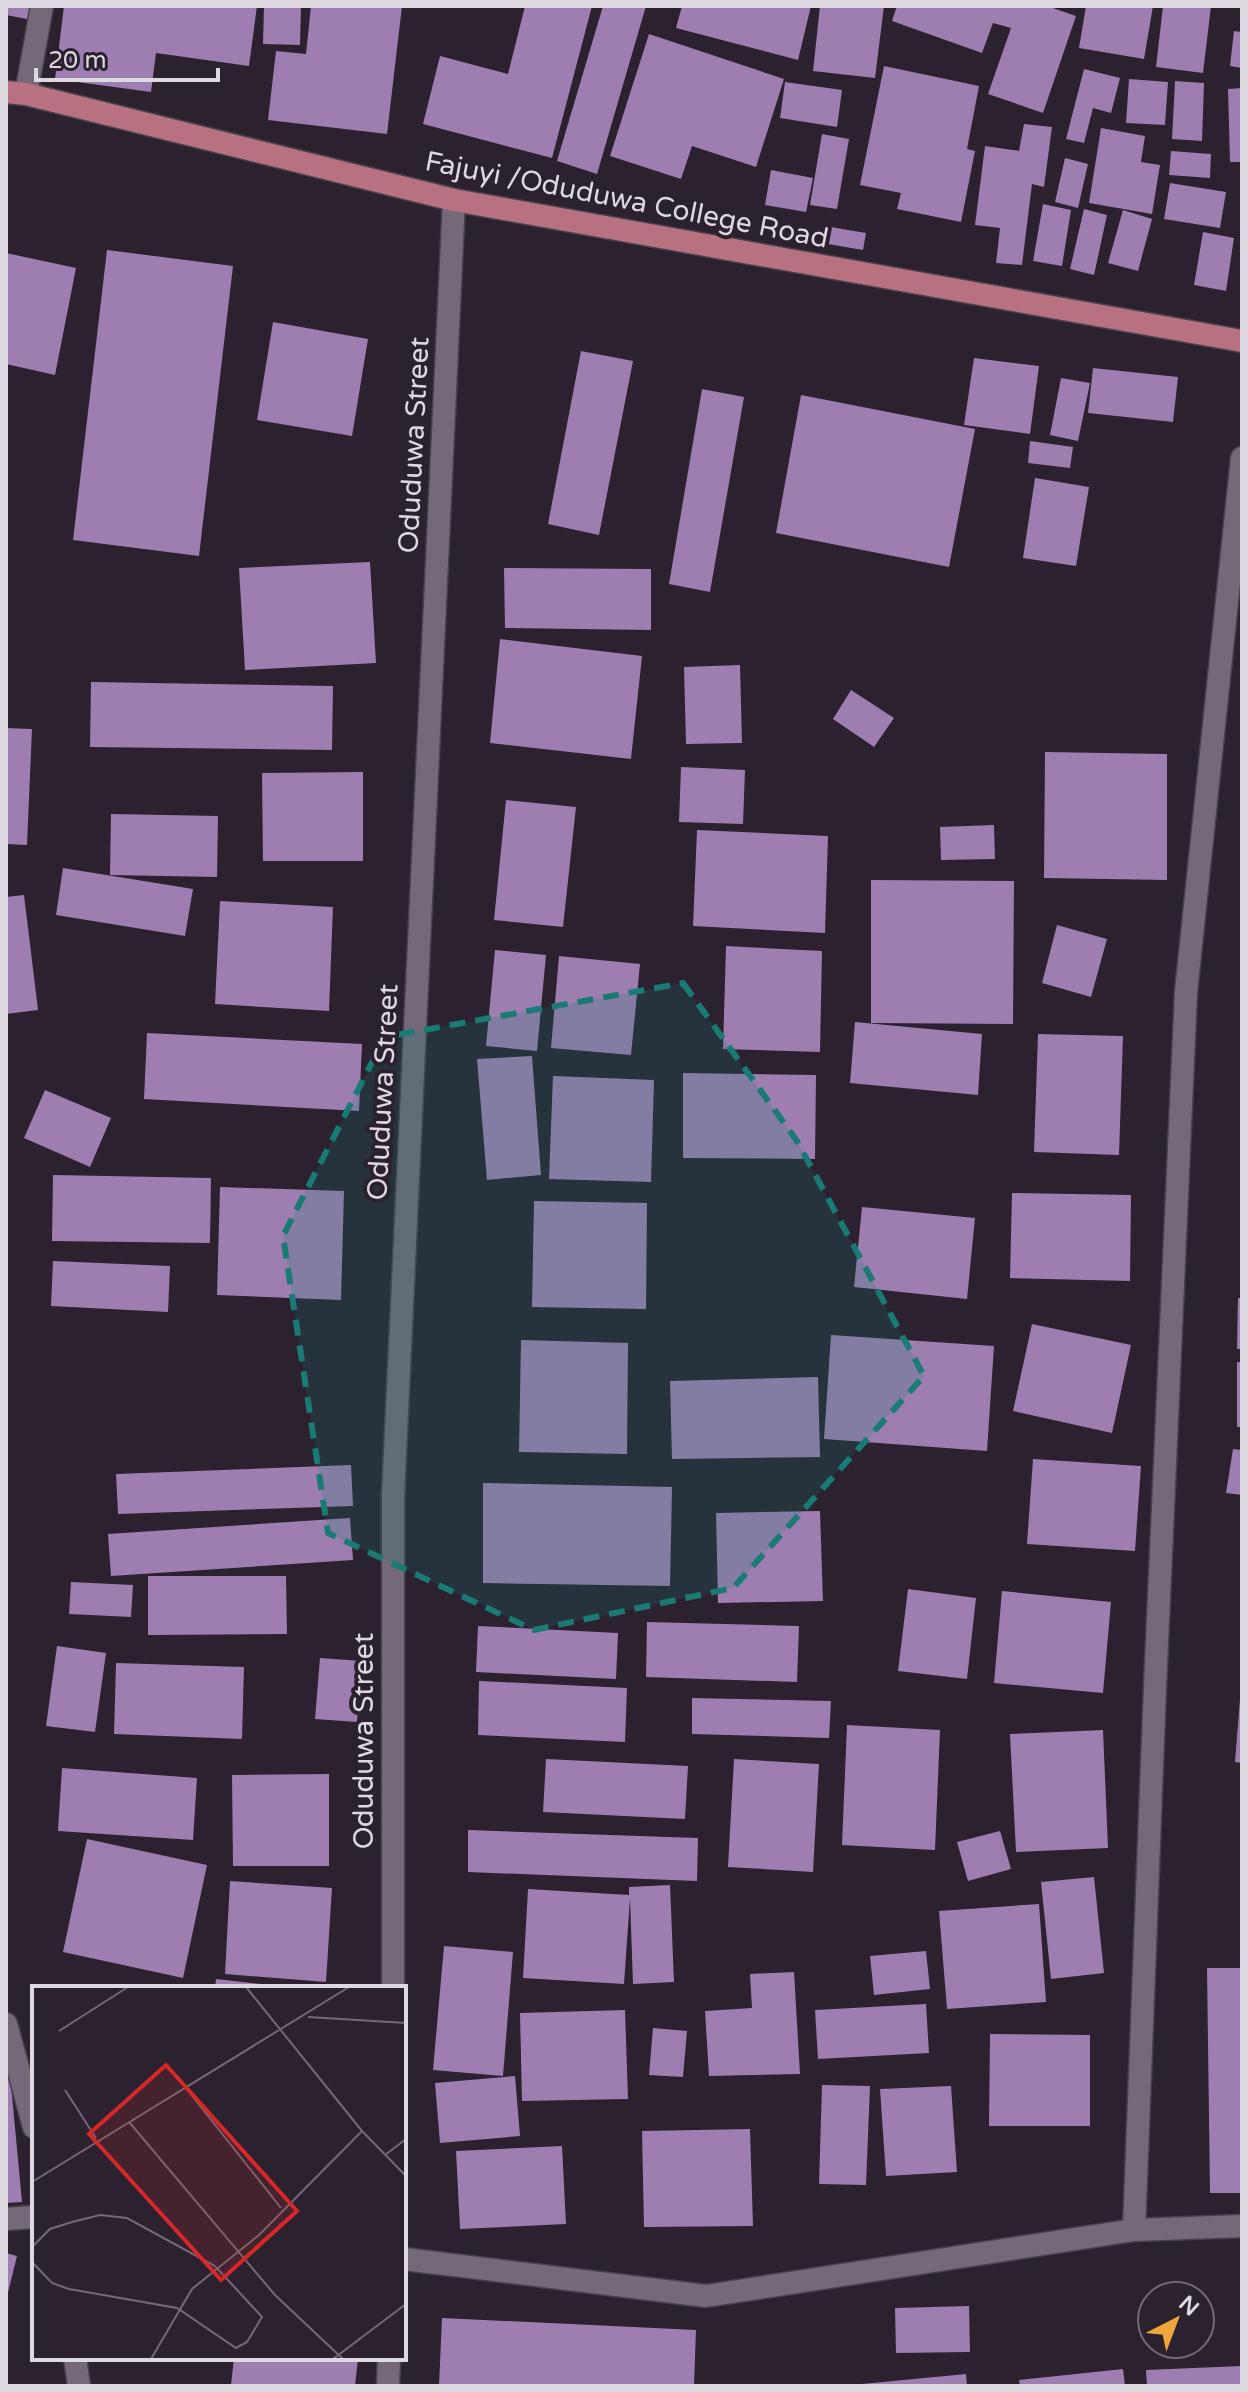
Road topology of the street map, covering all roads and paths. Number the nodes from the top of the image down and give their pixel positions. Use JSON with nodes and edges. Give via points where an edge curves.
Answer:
{"nodes":[{"id":1,"x":42,"y":6,"type":"edge"},
{"id":2,"x":16,"y":93,"type":"edge"},
{"id":3,"x":454,"y":200,"type":"junction"},
{"id":4,"x":1242,"y":341,"type":"edge"},
{"id":5,"x":1242,"y":458,"type":"edge"},
{"id":6,"x":393,"y":1986,"type":"edge"},
{"id":7,"x":6,"y":2024,"type":"edge"},
{"id":8,"x":32,"y":2120,"type":"edge"},
{"id":9,"x":32,"y":2217,"type":"edge"},
{"id":10,"x":6,"y":2219,"type":"edge"},
{"id":11,"x":1242,"y":2226,"type":"edge"},
{"id":12,"x":1134,"y":2230,"type":"junction"},
{"id":13,"x":406,"y":2259,"type":"edge"},
{"id":14,"x":75,"y":2360,"type":"edge"},
{"id":15,"x":389,"y":2360,"type":"edge"},
{"id":16,"x":79,"y":2386,"type":"edge"},
{"id":17,"x":388,"y":2386,"type":"edge"}],
"edges":[{"from":1,"to":2,"type":"street"},
{"from":2,"to":3,"type":"main road","name":"Fajuyi /Oduduwa College Road"},
{"from":3,"to":4,"type":"main road","name":"Fajuyi /Oduduwa College Road"},
{"from":3,"to":6,"type":"street","name":"Oduduwa Street","via":[[393,1496]]},
{"from":5,"to":12,"type":"street","via":[[1186,992]]},
{"from":7,"to":8,"type":"street"},
{"from":9,"to":10,"type":"street"},
{"from":11,"to":12,"type":"street"},
{"from":12,"to":13,"type":"street","via":[[706,2296]]},
{"from":14,"to":16,"type":"street"},
{"from":15,"to":17,"type":"street"}]}
